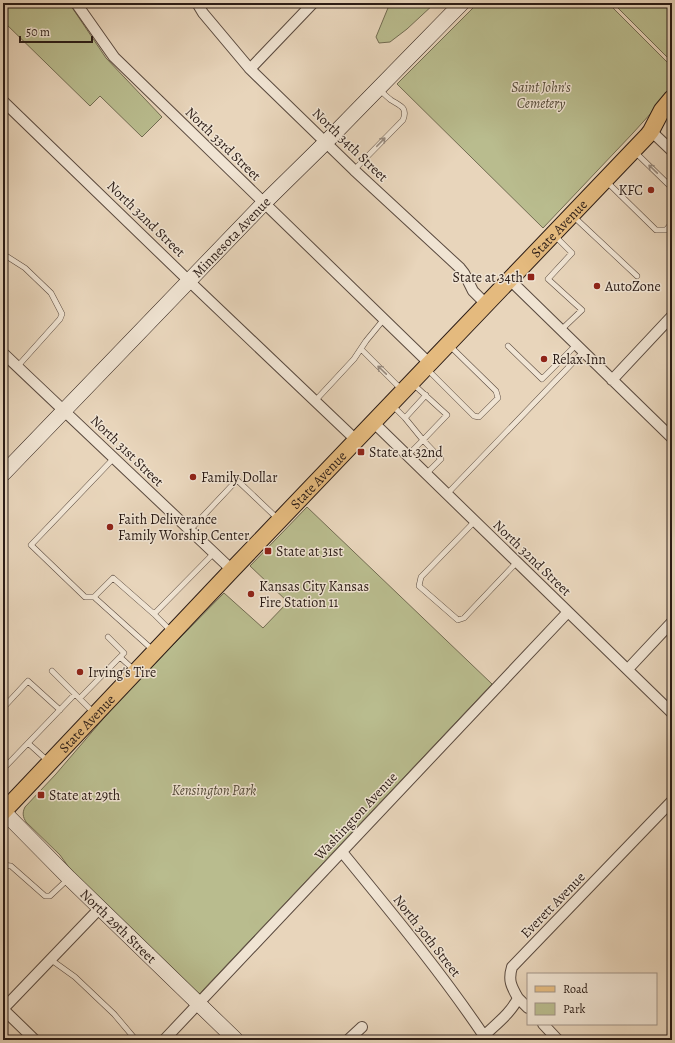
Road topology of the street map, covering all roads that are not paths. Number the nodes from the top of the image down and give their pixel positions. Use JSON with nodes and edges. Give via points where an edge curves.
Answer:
{"nodes":[{"id":1,"x":76,"y":3,"type":"edge"},
{"id":2,"x":197,"y":3,"type":"edge"},
{"id":3,"x":313,"y":3,"type":"edge"},
{"id":4,"x":462,"y":3,"type":"edge"},
{"id":5,"x":250,"y":69,"type":"junction"},
{"id":6,"x":378,"y":88,"type":"junction"},
{"id":7,"x":672,"y":98,"type":"edge"},
{"id":8,"x":3,"y":101,"type":"edge"},
{"id":9,"x":672,"y":117,"type":"edge"},
{"id":10,"x":651,"y":131,"type":"junction"},
{"id":11,"x":326,"y":142,"type":"junction"},
{"id":12,"x":634,"y":150,"type":"junction"},
{"id":13,"x":672,"y":151,"type":"edge"},
{"id":14,"x":354,"y":170,"type":"junction"},
{"id":15,"x":606,"y":180,"type":"junction"},
{"id":16,"x":672,"y":188,"type":"edge"},
{"id":17,"x":264,"y":203,"type":"junction"},
{"id":18,"x":572,"y":215,"type":"junction"},
{"id":19,"x":672,"y":223,"type":"edge"},
{"id":20,"x":553,"y":235,"type":"junction"},
{"id":21,"x":3,"y":254,"type":"edge"},
{"id":22,"x":636,"y":276,"type":"dead end"},
{"id":23,"x":510,"y":280,"type":"junction"},
{"id":24,"x":189,"y":281,"type":"junction"},
{"id":25,"x":486,"y":304,"type":"junction"},
{"id":26,"x":672,"y":316,"type":"edge"},
{"id":27,"x":384,"y":319,"type":"junction"},
{"id":28,"x":561,"y":330,"type":"junction"},
{"id":29,"x":448,"y":344,"type":"junction"},
{"id":30,"x":508,"y":346,"type":"dead end"},
{"id":31,"x":580,"y":348,"type":"junction"},
{"id":32,"x":361,"y":349,"type":"junction"},
{"id":33,"x":3,"y":353,"type":"edge"},
{"id":34,"x":428,"y":366,"type":"junction"},
{"id":35,"x":18,"y":367,"type":"junction"},
{"id":36,"x":612,"y":380,"type":"junction"},
{"id":37,"x":408,"y":386,"type":"junction"},
{"id":38,"x":426,"y":395,"type":"junction"},
{"id":39,"x":315,"y":401,"type":"junction"},
{"id":40,"x":391,"y":404,"type":"junction"},
{"id":41,"x":414,"y":408,"type":"junction"},
{"id":42,"x":64,"y":410,"type":"junction"},
{"id":43,"x":420,"y":413,"type":"dead end"},
{"id":44,"x":405,"y":418,"type":"junction"},
{"id":45,"x":373,"y":422,"type":"junction"},
{"id":46,"x":672,"y":438,"type":"edge"},
{"id":47,"x":356,"y":440,"type":"junction"},
{"id":48,"x":423,"y":440,"type":"junction"},
{"id":49,"x":408,"y":456,"type":"junction"},
{"id":50,"x":114,"y":458,"type":"junction"},
{"id":51,"x":3,"y":474,"type":"edge"},
{"id":52,"x":426,"y":474,"type":"junction"},
{"id":53,"x":447,"y":494,"type":"junction"},
{"id":54,"x":279,"y":521,"type":"junction"},
{"id":55,"x":475,"y":522,"type":"junction"},
{"id":56,"x":190,"y":530,"type":"junction"},
{"id":57,"x":214,"y":553,"type":"junction"},
{"id":58,"x":517,"y":562,"type":"junction"},
{"id":59,"x":232,"y":570,"type":"junction"},
{"id":60,"x":94,"y":597,"type":"junction"},
{"id":61,"x":568,"y":612,"type":"junction"},
{"id":62,"x":154,"y":614,"type":"junction"},
{"id":63,"x":672,"y":622,"type":"edge"},
{"id":64,"x":172,"y":633,"type":"junction"},
{"id":65,"x":108,"y":637,"type":"dead end"},
{"id":66,"x":155,"y":651,"type":"junction"},
{"id":67,"x":120,"y":657,"type":"junction"},
{"id":68,"x":628,"y":669,"type":"junction"},
{"id":69,"x":52,"y":671,"type":"dead end"},
{"id":70,"x":136,"y":672,"type":"junction"},
{"id":71,"x":75,"y":694,"type":"junction"},
{"id":72,"x":80,"y":698,"type":"junction"},
{"id":73,"x":3,"y":708,"type":"edge"},
{"id":74,"x":60,"y":710,"type":"junction"},
{"id":75,"x":672,"y":713,"type":"edge"},
{"id":76,"x":96,"y":714,"type":"junction"},
{"id":77,"x":28,"y":743,"type":"junction"},
{"id":78,"x":49,"y":763,"type":"junction"},
{"id":79,"x":3,"y":764,"type":"edge"},
{"id":80,"x":672,"y":801,"type":"edge"},
{"id":81,"x":3,"y":811,"type":"edge"},
{"id":82,"x":342,"y":852,"type":"junction"},
{"id":83,"x":3,"y":865,"type":"edge"},
{"id":84,"x":69,"y":878,"type":"junction"},
{"id":85,"x":100,"y":908,"type":"junction"},
{"id":86,"x":50,"y":959,"type":"junction"},
{"id":87,"x":518,"y":998,"type":"junction"},
{"id":88,"x":198,"y":1004,"type":"junction"},
{"id":89,"x":527,"y":1007,"type":"edge"},
{"id":90,"x":3,"y":1009,"type":"edge"},
{"id":91,"x":544,"y":1025,"type":"edge"},
{"id":92,"x":362,"y":1027,"type":"dead end"},
{"id":93,"x":485,"y":1038,"type":"edge"},
{"id":94,"x":35,"y":1040,"type":"edge"},
{"id":95,"x":136,"y":1040,"type":"edge"},
{"id":96,"x":164,"y":1040,"type":"edge"},
{"id":97,"x":236,"y":1040,"type":"edge"},
{"id":98,"x":348,"y":1040,"type":"edge"},
{"id":99,"x":558,"y":1040,"type":"edge"}],
"edges":[{"from":1,"to":17,"type":"street","name":"North 33rd Street","via":[[114,57]]},
{"from":2,"to":5,"type":"street","name":"North 34th Street"},
{"from":3,"to":5,"type":"street"},
{"from":4,"to":6,"type":"main road","name":"Minnesota Avenue"},
{"from":5,"to":11,"type":"street","name":"North 34th Street"},
{"from":6,"to":11,"type":"main road","name":"Minnesota Avenue"},
{"from":14,"to":6,"type":"lane","one_way":true,"via":[[405,115],[400,105]]},
{"from":7,"to":10,"type":"main road","name":"State Avenue"},
{"from":8,"to":24,"type":"street","name":"North 32nd Street"},
{"from":9,"to":10,"type":"main road","name":"State Avenue"},
{"from":10,"to":12,"type":"main road","name":"State Avenue"},
{"from":10,"to":13,"type":"street"},
{"from":11,"to":14,"type":"street","name":"North 34th Street"},
{"from":11,"to":17,"type":"main road","name":"Minnesota Avenue"},
{"from":12,"to":15,"type":"main road","name":"State Avenue"},
{"from":16,"to":12,"type":"lane","one_way":true},
{"from":14,"to":25,"type":"street","name":"North 34th Street","via":[[460,268],[473,291]]},
{"from":15,"to":18,"type":"main road","name":"State Avenue"},
{"from":15,"to":19,"type":"lane","via":[[656,230],[666,230]]},
{"from":17,"to":24,"type":"main road","name":"Minnesota Avenue"},
{"from":17,"to":27,"type":"street","name":"North 33rd Street"},
{"from":18,"to":20,"type":"main road","name":"State Avenue"},
{"from":18,"to":22,"type":"lane"},
{"from":20,"to":23,"type":"main road","name":"State Avenue"},
{"from":20,"to":28,"type":"lane","via":[[572,253],[548,279],[582,310]]},
{"from":21,"to":35,"type":"lane","via":[[25,268],[51,293],[62,314]]},
{"from":23,"to":25,"type":"main road","name":"State Avenue"},
{"from":23,"to":28,"type":"street"},
{"from":24,"to":39,"type":"street","name":"North 32nd Street"},
{"from":24,"to":42,"type":"main road","name":"Minnesota Avenue"},
{"from":25,"to":29,"type":"main road","name":"State Avenue"},
{"from":26,"to":36,"type":"street"},
{"from":27,"to":32,"type":"lane"},
{"from":27,"to":34,"type":"street","name":"North 33rd Street"},
{"from":28,"to":31,"type":"street"},
{"from":29,"to":34,"type":"main road","name":"State Avenue"},
{"from":29,"to":34,"type":"lane","via":[[496,391],[498,398],[480,417],[474,416]]},
{"from":30,"to":31,"type":"lane","via":[[542,379]]},
{"from":31,"to":36,"type":"street"},
{"from":31,"to":53,"type":"lane"},
{"from":37,"to":32,"type":"lane","one_way":true},
{"from":32,"to":39,"type":"lane"},
{"from":33,"to":35,"type":"street","name":"North 31st Street"},
{"from":34,"to":37,"type":"main road","name":"State Avenue"},
{"from":35,"to":42,"type":"street","name":"North 31st Street"},
{"from":36,"to":46,"type":"street"},
{"from":37,"to":38,"type":"lane"},
{"from":37,"to":40,"type":"main road","name":"State Avenue"},
{"from":38,"to":41,"type":"lane"},
{"from":38,"to":48,"type":"lane","via":[[447,415],[433,426]]},
{"from":39,"to":47,"type":"street","name":"North 32nd Street"},
{"from":40,"to":44,"type":"lane"},
{"from":40,"to":45,"type":"main road","name":"State Avenue"},
{"from":41,"to":43,"type":"lane"},
{"from":41,"to":44,"type":"lane"},
{"from":42,"to":50,"type":"street","name":"North 31st Street"},
{"from":42,"to":51,"type":"main road","name":"Minnesota Avenue"},
{"from":44,"to":48,"type":"lane"},
{"from":45,"to":47,"type":"main road","name":"State Avenue"},
{"from":45,"to":49,"type":"street","name":"North 32nd Street"},
{"from":47,"to":54,"type":"main road","name":"State Avenue"},
{"from":48,"to":49,"type":"lane"},
{"from":48,"to":52,"type":"lane","via":[[441,459]]},
{"from":49,"to":52,"type":"street","name":"North 32nd Street"},
{"from":50,"to":56,"type":"street","name":"North 31st Street"},
{"from":50,"to":60,"type":"lane","via":[[31,545],[85,597]]},
{"from":52,"to":53,"type":"street","name":"North 32nd Street"},
{"from":53,"to":55,"type":"street","name":"North 32nd Street"},
{"from":54,"to":56,"type":"lane","via":[[237,480]]},
{"from":54,"to":59,"type":"main road","name":"State Avenue"},
{"from":55,"to":58,"type":"street","name":"North 32nd Street"},
{"from":55,"to":58,"type":"lane","via":[[421,577],[419,586],[458,620],[464,618]]},
{"from":56,"to":57,"type":"street","name":"North 31st Street"},
{"from":57,"to":59,"type":"street","name":"North 31st Street"},
{"from":57,"to":62,"type":"lane"},
{"from":58,"to":61,"type":"street","name":"North 32nd Street"},
{"from":59,"to":64,"type":"main road","name":"State Avenue"},
{"from":60,"to":62,"type":"lane","via":[[113,578]]},
{"from":60,"to":66,"type":"lane"},
{"from":61,"to":68,"type":"street","name":"North 32nd Street"},
{"from":61,"to":82,"type":"street","name":"Washington Avenue"},
{"from":62,"to":64,"type":"lane"},
{"from":63,"to":68,"type":"street"},
{"from":64,"to":66,"type":"main road","name":"State Avenue"},
{"from":65,"to":67,"type":"lane","via":[[124,653]]},
{"from":66,"to":70,"type":"main road","name":"State Avenue"},
{"from":67,"to":70,"type":"lane"},
{"from":67,"to":72,"type":"lane"},
{"from":68,"to":75,"type":"street","name":"North 32nd Street"},
{"from":69,"to":71,"type":"lane"},
{"from":70,"to":76,"type":"main road","name":"State Avenue"},
{"from":71,"to":72,"type":"lane"},
{"from":71,"to":74,"type":"lane"},
{"from":72,"to":76,"type":"lane"},
{"from":73,"to":74,"type":"lane","via":[[28,681]]},
{"from":74,"to":77,"type":"lane"},
{"from":76,"to":78,"type":"main road","name":"State Avenue"},
{"from":77,"to":78,"type":"lane"},
{"from":77,"to":79,"type":"lane","via":[[6,766]]},
{"from":78,"to":81,"type":"main road","name":"State Avenue"},
{"from":80,"to":87,"type":"street","name":"Everett Avenue","via":[[512,967],[509,975],[511,987]]},
{"from":81,"to":84,"type":"main road","name":"North 29th Street"},
{"from":82,"to":88,"type":"street","name":"Washington Avenue"},
{"from":82,"to":93,"type":"street","name":"North 30th Street","via":[[458,998]]},
{"from":83,"to":84,"type":"lane","via":[[11,866],[45,896],[50,896]]},
{"from":84,"to":85,"type":"main road","name":"North 29th Street"},
{"from":85,"to":86,"type":"street"},
{"from":85,"to":88,"type":"main road","name":"North 29th Street"},
{"from":86,"to":90,"type":"street"},
{"from":86,"to":95,"type":"lane","via":[[75,977],[114,1014]]},
{"from":87,"to":89,"type":"street"},
{"from":87,"to":93,"type":"street"},
{"from":88,"to":96,"type":"street","name":"Washington Avenue"},
{"from":88,"to":97,"type":"main road","name":"North 29th Street"},
{"from":90,"to":94,"type":"street"},
{"from":91,"to":99,"type":"street"},
{"from":92,"to":98,"type":"street"}]}
